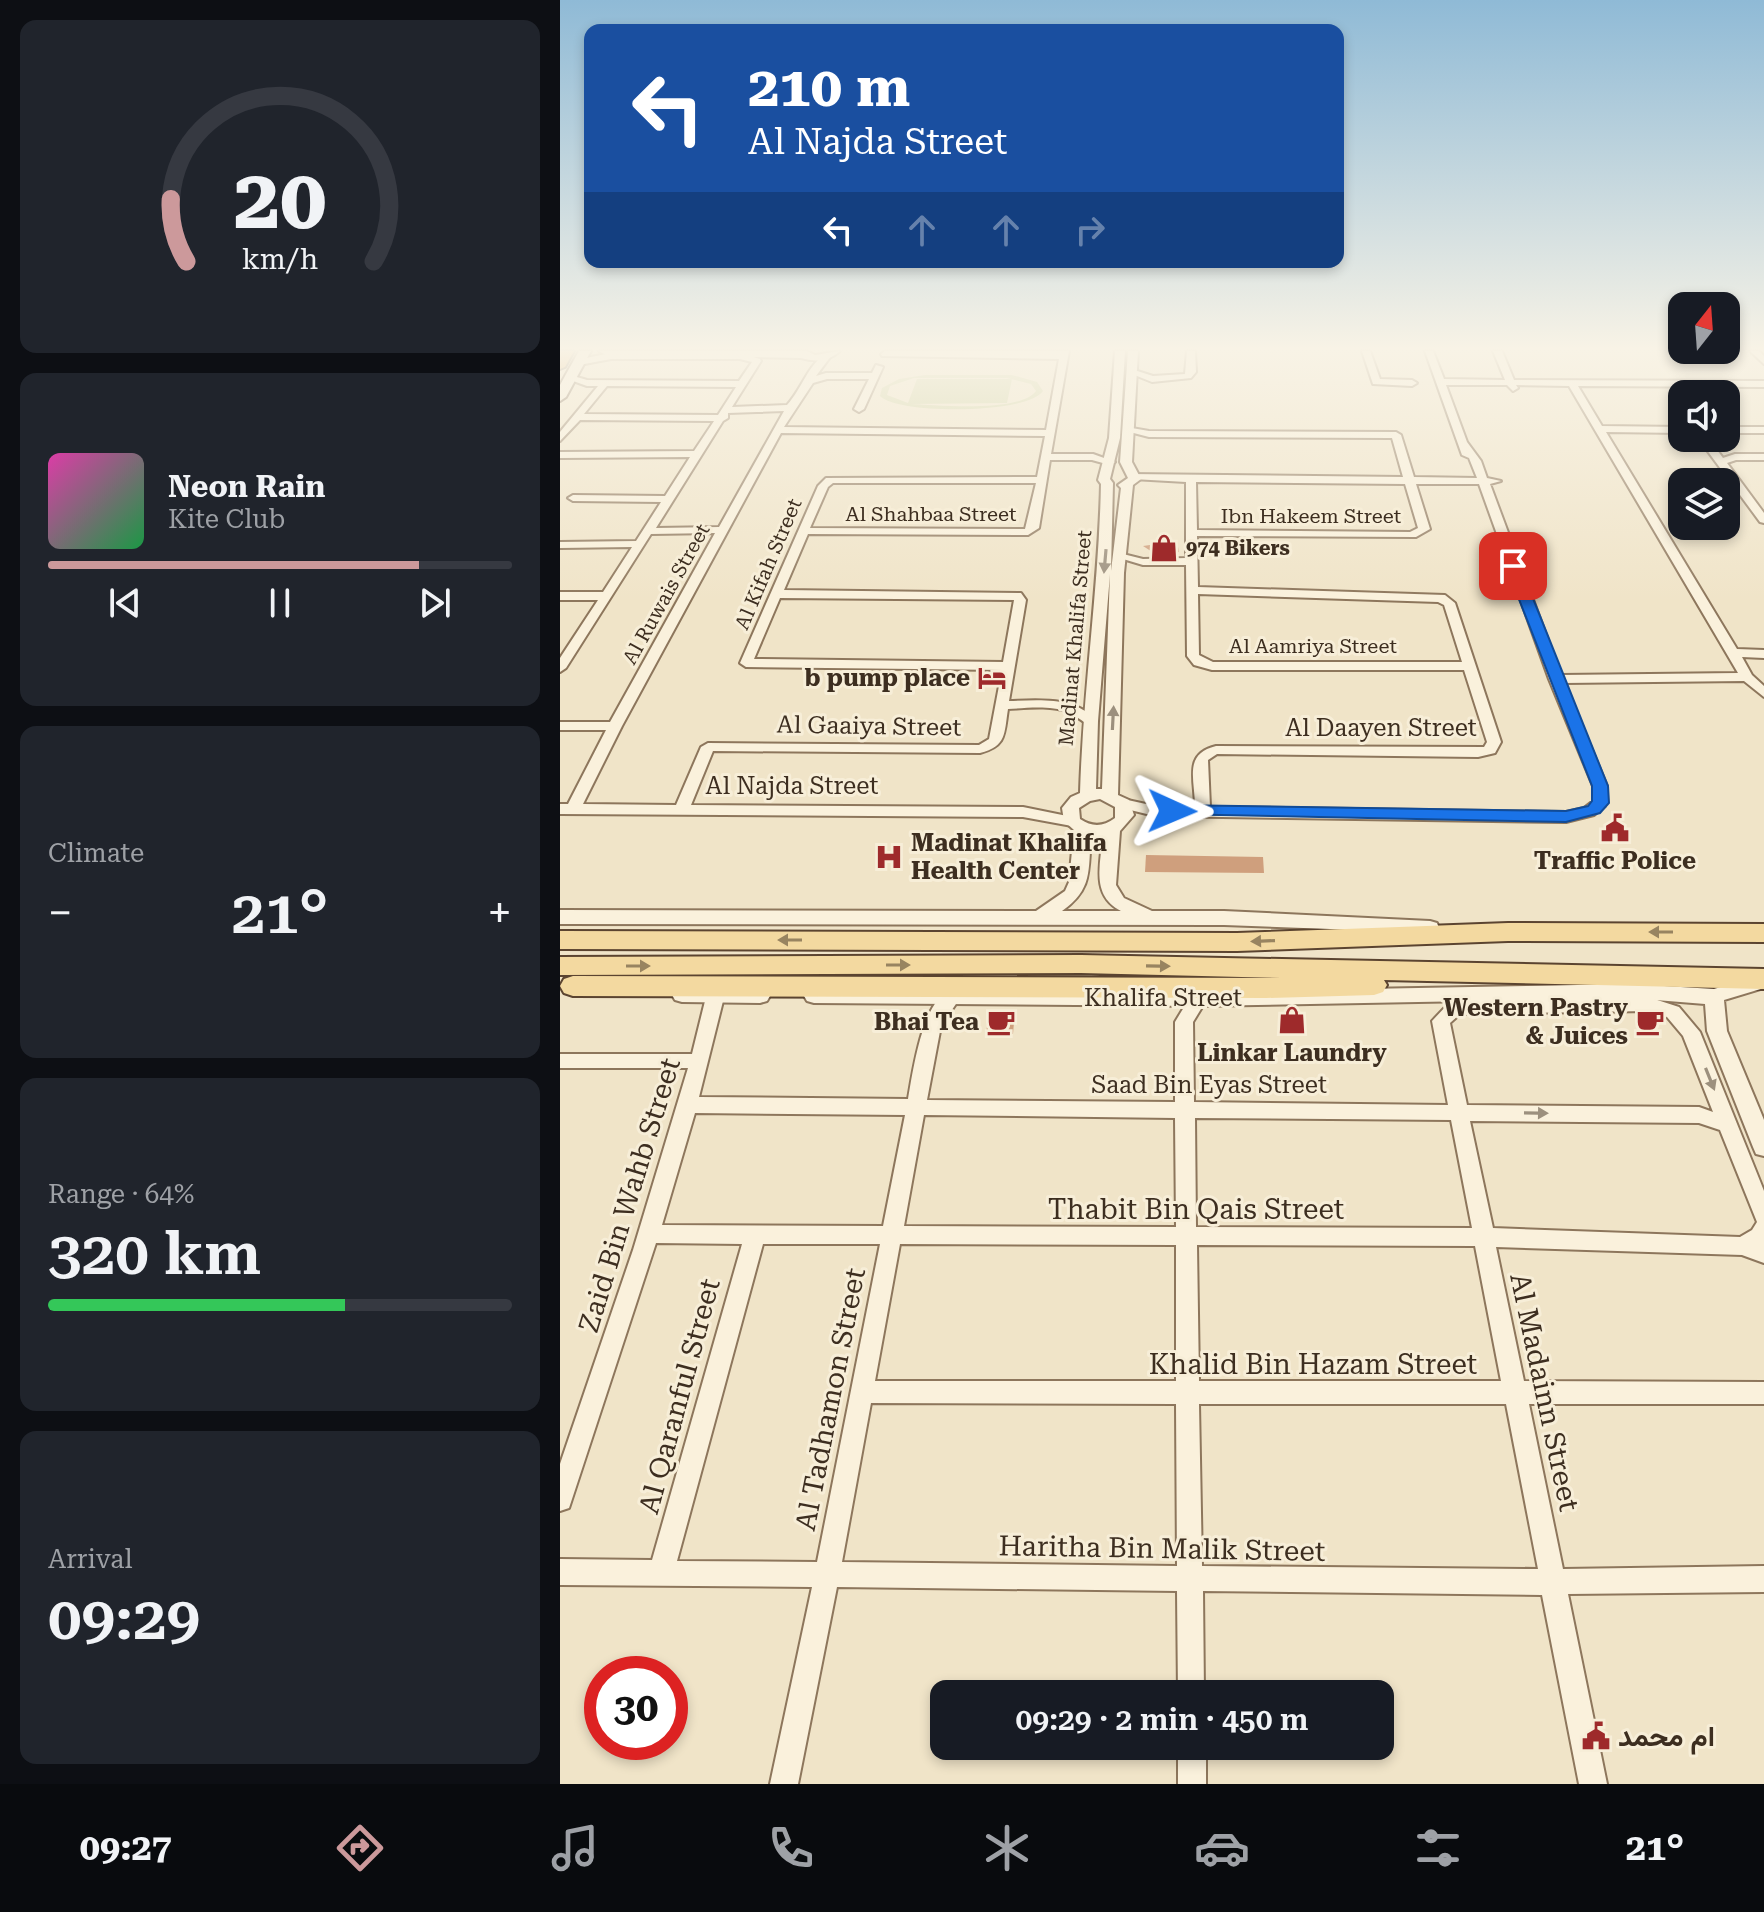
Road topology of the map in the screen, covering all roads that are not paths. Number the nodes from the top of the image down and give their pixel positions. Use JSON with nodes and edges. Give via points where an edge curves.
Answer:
{"nodes":[{"id":1,"x":711,"y":434,"type":"edge"},
{"id":2,"x":776,"y":434,"type":"edge"},
{"id":3,"x":1050,"y":434,"type":"edge"},
{"id":4,"x":1112,"y":434,"type":"edge"},
{"id":5,"x":1129,"y":434,"type":"edge"},
{"id":6,"x":1212,"y":434,"type":"edge"},
{"id":7,"x":1461,"y":434,"type":"edge"},
{"id":8,"x":1602,"y":434,"type":"edge"},
{"id":9,"x":1715,"y":452,"type":"edge"},
{"id":10,"x":698,"y":454,"type":"junction"},
{"id":11,"x":560,"y":455,"type":"edge"},
{"id":12,"x":1046,"y":457,"type":"junction"},
{"id":13,"x":1764,"y":457,"type":"edge"},
{"id":14,"x":1722,"y":461,"type":"junction"},
{"id":15,"x":1109,"y":468,"type":"junction"},
{"id":16,"x":1485,"y":478,"type":"junction"},
{"id":17,"x":1130,"y":479,"type":"junction"},
{"id":18,"x":1191,"y":479,"type":"junction"},
{"id":19,"x":1042,"y":480,"type":"junction"},
{"id":20,"x":1409,"y":481,"type":"junction"},
{"id":21,"x":1746,"y":495,"type":"junction"},
{"id":22,"x":573,"y":498,"type":"dead end"},
{"id":23,"x":1764,"y":498,"type":"edge"},
{"id":24,"x":669,"y":499,"type":"junction"},
{"id":25,"x":1764,"y":520,"type":"edge"},
{"id":26,"x":724,"y":530,"type":"junction"},
{"id":27,"x":649,"y":531,"type":"junction"},
{"id":28,"x":804,"y":531,"type":"junction"},
{"id":29,"x":1192,"y":533,"type":"junction"},
{"id":30,"x":640,"y":544,"type":"junction"},
{"id":31,"x":560,"y":545,"type":"edge"},
{"id":32,"x":1119,"y":556,"type":"junction"},
{"id":33,"x":1191,"y":561,"type":"junction"},
{"id":34,"x":1143,"y":562,"type":"junction"},
{"id":35,"x":1117,"y":573,"type":"junction"},
{"id":36,"x":1192,"y":590,"type":"junction"},
{"id":37,"x":778,"y":594,"type":"junction"},
{"id":38,"x":560,"y":596,"type":"edge"},
{"id":39,"x":606,"y":596,"type":"junction"},
{"id":40,"x":1733,"y":653,"type":"junction"},
{"id":41,"x":1764,"y":654,"type":"edge"},
{"id":42,"x":564,"y":656,"type":"edge"},
{"id":43,"x":1010,"y":666,"type":"junction"},
{"id":44,"x":1468,"y":666,"type":"junction"},
{"id":45,"x":560,"y":668,"type":"edge"},
{"id":46,"x":1747,"y":677,"type":"junction"},
{"id":47,"x":1556,"y":679,"type":"junction"},
{"id":48,"x":1093,"y":692,"type":"junction"},
{"id":49,"x":1764,"y":693,"type":"edge"},
{"id":50,"x":1003,"y":705,"type":"junction"},
{"id":51,"x":1065,"y":706,"type":"junction"},
{"id":52,"x":1090,"y":721,"type":"junction"},
{"id":53,"x":560,"y":726,"type":"edge"},
{"id":54,"x":615,"y":726,"type":"junction"},
{"id":55,"x":1088,"y":795,"type":"junction"},
{"id":56,"x":567,"y":809,"type":"edge"},
{"id":57,"x":682,"y":809,"type":"junction"},
{"id":58,"x":1203,"y":811,"type":"junction"},
{"id":59,"x":1117,"y":812,"type":"junction"},
{"id":60,"x":1075,"y":818,"type":"junction"},
{"id":61,"x":560,"y":917,"type":"edge"},
{"id":62,"x":1152,"y":917,"type":"junction"},
{"id":63,"x":1039,"y":918,"type":"junction"},
{"id":64,"x":1508,"y":932,"type":"junction"},
{"id":65,"x":1764,"y":933,"type":"edge"},
{"id":66,"x":560,"y":940,"type":"edge"},
{"id":67,"x":564,"y":979,"type":"edge"},
{"id":68,"x":1764,"y":980,"type":"edge"},
{"id":69,"x":1714,"y":996,"type":"junction"},
{"id":70,"x":715,"y":997,"type":"junction"},
{"id":71,"x":1677,"y":997,"type":"junction"},
{"id":72,"x":914,"y":998,"type":"junction"},
{"id":73,"x":951,"y":998,"type":"junction"},
{"id":74,"x":1161,"y":999,"type":"junction"},
{"id":75,"x":1198,"y":999,"type":"junction"},
{"id":76,"x":1184,"y":1022,"type":"junction"},
{"id":77,"x":932,"y":1024,"type":"junction"},
{"id":78,"x":1717,"y":1031,"type":"junction"},
{"id":79,"x":560,"y":1061,"type":"edge"},
{"id":80,"x":700,"y":1061,"type":"junction"},
{"id":81,"x":688,"y":1105,"type":"junction"},
{"id":82,"x":916,"y":1108,"type":"junction"},
{"id":83,"x":1186,"y":1112,"type":"junction"},
{"id":84,"x":1458,"y":1112,"type":"junction"},
{"id":85,"x":1728,"y":1125,"type":"junction"},
{"id":86,"x":1759,"y":1125,"type":"edge"},
{"id":87,"x":1764,"y":1147,"type":"edge"},
{"id":88,"x":1764,"y":1216,"type":"edge"},
{"id":89,"x":1764,"y":1229,"type":"edge"},
{"id":90,"x":650,"y":1234,"type":"junction"},
{"id":91,"x":755,"y":1234,"type":"junction"},
{"id":92,"x":892,"y":1236,"type":"junction"},
{"id":93,"x":1483,"y":1237,"type":"junction"},
{"id":94,"x":1187,"y":1238,"type":"junction"},
{"id":95,"x":1742,"y":1246,"type":"junction"},
{"id":96,"x":1764,"y":1254,"type":"edge"},
{"id":97,"x":862,"y":1392,"type":"junction"},
{"id":98,"x":1188,"y":1393,"type":"junction"},
{"id":99,"x":1764,"y":1393,"type":"edge"},
{"id":100,"x":1515,"y":1395,"type":"junction"},
{"id":101,"x":560,"y":1499,"type":"edge"},
{"id":102,"x":560,"y":1572,"type":"edge"},
{"id":103,"x":661,"y":1573,"type":"junction"},
{"id":104,"x":827,"y":1575,"type":"junction"},
{"id":105,"x":1190,"y":1578,"type":"junction"},
{"id":106,"x":1764,"y":1579,"type":"edge"},
{"id":107,"x":1553,"y":1582,"type":"junction"},
{"id":108,"x":1191,"y":1680,"type":"edge"},
{"id":109,"x":1192,"y":1760,"type":"edge"},
{"id":110,"x":784,"y":1784,"type":"edge"},
{"id":111,"x":1192,"y":1784,"type":"edge"},
{"id":112,"x":1593,"y":1784,"type":"edge"}],
"edges":[{"from":1,"to":10,"type":"street"},
{"from":2,"to":26,"type":"street","name":"Al Ruwais Street"},
{"from":3,"to":12,"type":"street","name":"Al Shahbaa Street"},
{"from":4,"to":15,"type":"street","name":"Madinat Khalifa Street"},
{"from":5,"to":17,"type":"street","name":"Madinat Khalifa Street"},
{"from":6,"to":20,"type":"street","name":"Ibn Hakeem Street","via":[[1396,435]]},
{"from":7,"to":16,"type":"street","via":[[1466,453]]},
{"from":8,"to":40,"type":"street"},
{"from":9,"to":14,"type":"street"},
{"from":10,"to":11,"type":"street"},
{"from":10,"to":24,"type":"street"},
{"from":12,"to":15,"type":"street","via":[[1086,457]]},
{"from":12,"to":19,"type":"street","name":"Al Shahbaa Street"},
{"from":13,"to":14,"type":"street"},
{"from":14,"to":21,"type":"street"},
{"from":15,"to":17,"type":"street"},
{"from":15,"to":48,"type":"street","name":"Madinat Khalifa Street","one_way":true},
{"from":16,"to":20,"type":"street"},
{"from":16,"to":47,"type":"street"},
{"from":17,"to":18,"type":"street"},
{"from":17,"to":32,"type":"street","name":"Madinat Khalifa Street"},
{"from":18,"to":20,"type":"street"},
{"from":18,"to":29,"type":"street","name":"Al Aamriya Street"},
{"from":19,"to":28,"type":"street","name":"Al Kifah Street","via":[[830,480]]},
{"from":19,"to":28,"type":"street","name":"Al Shahbaa Street","via":[[1028,532]]},
{"from":20,"to":29,"type":"street","name":"Ibn Hakeem Street","via":[[1424,529],[1420,534]]},
{"from":21,"to":23,"type":"street"},
{"from":21,"to":25,"type":"street"},
{"from":22,"to":24,"type":"street"},
{"from":24,"to":27,"type":"street"},
{"from":26,"to":27,"type":"street"},
{"from":26,"to":54,"type":"street","name":"Al Ruwais Street"},
{"from":27,"to":30,"type":"street"},
{"from":28,"to":37,"type":"street","name":"Al Kifah Street"},
{"from":29,"to":33,"type":"street","name":"Al Aamriya Street"},
{"from":30,"to":31,"type":"street"},
{"from":30,"to":39,"type":"street"},
{"from":32,"to":34,"type":"street"},
{"from":32,"to":35,"type":"street","name":"Madinat Khalifa Street"},
{"from":33,"to":34,"type":"street"},
{"from":33,"to":36,"type":"street","name":"Al Aamriya Street"},
{"from":34,"to":35,"type":"street"},
{"from":59,"to":35,"type":"street","name":"Madinat Khalifa Street","one_way":true},
{"from":36,"to":44,"type":"street","name":"Al Daayen Street","via":[[1441,598],[1449,603]]},
{"from":36,"to":44,"type":"street","name":"Al Aamriya Street","via":[[1193,656],[1212,666]]},
{"from":37,"to":43,"type":"street","name":"Al Gaaiya Street","via":[[1017,596]]},
{"from":37,"to":43,"type":"street","name":"Al Kifah Street","via":[[746,663]]},
{"from":38,"to":39,"type":"street"},
{"from":39,"to":42,"type":"street"},
{"from":40,"to":41,"type":"street"},
{"from":40,"to":46,"type":"street"},
{"from":42,"to":45,"type":"street"},
{"from":43,"to":50,"type":"street","name":"Al Gaaiya Street"},
{"from":44,"to":58,"type":"street","name":"Al Daayen Street","via":[[1494,742],[1490,750],[1216,750],[1201,759]]},
{"from":46,"to":47,"type":"street"},
{"from":46,"to":49,"type":"street"},
{"from":47,"to":58,"type":"street","via":[[1602,794],[1600,803],[1584,814]]},
{"from":48,"to":51,"type":"street"},
{"from":48,"to":52,"type":"street","name":"Madinat Khalifa Street"},
{"from":50,"to":51,"type":"street"},
{"from":50,"to":57,"type":"street","name":"Al Gaaiya Street","via":[[996,740],[980,749],[708,747]]},
{"from":51,"to":52,"type":"street"},
{"from":52,"to":55,"type":"street","name":"Madinat Khalifa Street"},
{"from":53,"to":54,"type":"street"},
{"from":54,"to":56,"type":"street","name":"Al Ruwais Street"},
{"from":55,"to":59,"type":"street"},
{"from":55,"to":60,"type":"street"},
{"from":56,"to":57,"type":"street","name":"Al Najda Street"},
{"from":57,"to":60,"type":"street","name":"Al Najda Street","via":[[1023,812]]},
{"from":58,"to":59,"type":"street"},
{"from":59,"to":60,"type":"street","via":[[1101,831]]},
{"from":59,"to":62,"type":"street","name":"Madinat Khalifa Street","via":[[1107,886],[1118,902]]},
{"from":60,"to":63,"type":"street","via":[[1078,882],[1072,895]]},
{"from":61,"to":63,"type":"street"},
{"from":62,"to":63,"type":"street"},
{"from":62,"to":64,"type":"street"},
{"from":65,"to":64,"type":"main road","one_way":true},
{"from":64,"to":66,"type":"main road","one_way":true,"via":[[1237,942]]},
{"from":67,"to":68,"type":"main road","name":"Khalifa Street","one_way":true,"via":[[1266,988],[1383,985],[1476,973]]},
{"from":67,"to":70,"type":"street","name":"Khalifa Street"},
{"from":68,"to":69,"type":"street","name":"Khalifa Street"},
{"from":69,"to":71,"type":"street","name":"Khalifa Street"},
{"from":69,"to":78,"type":"street"},
{"from":70,"to":72,"type":"street","name":"Khalifa Street"},
{"from":70,"to":80,"type":"street","name":"Zaid Bin Wahb Street"},
{"from":71,"to":75,"type":"street","name":"Khalifa Street","via":[[1631,991]]},
{"from":71,"to":78,"type":"street"},
{"from":72,"to":73,"type":"street","name":"Khalifa Street"},
{"from":72,"to":77,"type":"street","via":[[927,1009]]},
{"from":73,"to":74,"type":"street","name":"Khalifa Street"},
{"from":73,"to":77,"type":"street","name":"Al Tadhamon Street"},
{"from":74,"to":75,"type":"street","name":"Khalifa Street"},
{"from":74,"to":76,"type":"street"},
{"from":75,"to":76,"type":"street"},
{"from":76,"to":83,"type":"street"},
{"from":77,"to":82,"type":"street","name":"Al Tadhamon Street"},
{"from":78,"to":86,"type":"street"},
{"from":79,"to":80,"type":"street"},
{"from":80,"to":81,"type":"street","name":"Zaid Bin Wahb Street"},
{"from":81,"to":82,"type":"street","name":"Saad Bin Eyas Street"},
{"from":81,"to":90,"type":"street","name":"Zaid Bin Wahb Street"},
{"from":82,"to":83,"type":"street","name":"Saad Bin Eyas Street"},
{"from":82,"to":92,"type":"street","name":"Al Tadhamon Street"},
{"from":83,"to":84,"type":"street","name":"Saad Bin Eyas Street"},
{"from":83,"to":94,"type":"street"},
{"from":84,"to":85,"type":"street","name":"Saad Bin Eyas Street","one_way":true,"via":[[1699,1115]]},
{"from":84,"to":85,"type":"street","name":"Al Madainn Street","one_way":true,"via":[[1440,1030],[1446,1014],[1467,1006],[1648,1004],[1673,1012],[1691,1032]]},
{"from":84,"to":93,"type":"street","name":"Al Madainn Street"},
{"from":85,"to":88,"type":"street"},
{"from":86,"to":87,"type":"street"},
{"from":89,"to":95,"type":"street"},
{"from":90,"to":91,"type":"street","name":"Thabit Bin Qais Street"},
{"from":90,"to":101,"type":"street","name":"Zaid Bin Wahb Street"},
{"from":91,"to":92,"type":"street","name":"Thabit Bin Qais Street"},
{"from":91,"to":103,"type":"street","name":"Al Qaranful Street"},
{"from":92,"to":94,"type":"street","name":"Thabit Bin Qais Street"},
{"from":92,"to":97,"type":"street","name":"Al Tadhamon Street"},
{"from":93,"to":94,"type":"street","name":"Thabit Bin Qais Street"},
{"from":93,"to":95,"type":"street","name":"Thabit Bin Qais Street"},
{"from":93,"to":100,"type":"street","name":"Al Madainn Street"},
{"from":94,"to":98,"type":"street"},
{"from":95,"to":96,"type":"street","name":"Thabit Bin Qais Street"},
{"from":97,"to":98,"type":"street","name":"Khalid Bin Hazam Street"},
{"from":97,"to":104,"type":"street","name":"Al Tadhamon Street"},
{"from":98,"to":100,"type":"street","name":"Khalid Bin Hazam Street"},
{"from":98,"to":105,"type":"street"},
{"from":99,"to":100,"type":"street","name":"Khalid Bin Hazam Street"},
{"from":100,"to":107,"type":"street","name":"Al Madainn Street"},
{"from":102,"to":103,"type":"street","name":"Haritha Bin Malik Street"},
{"from":103,"to":104,"type":"street","name":"Haritha Bin Malik Street"},
{"from":104,"to":105,"type":"street","name":"Haritha Bin Malik Street"},
{"from":104,"to":110,"type":"street","name":"Al Tadhamon Street"},
{"from":105,"to":107,"type":"street","name":"Haritha Bin Malik Street"},
{"from":105,"to":108,"type":"street"},
{"from":106,"to":107,"type":"street","name":"Haritha Bin Malik Street"},
{"from":107,"to":112,"type":"street","name":"Al Madainn Street"},
{"from":109,"to":111,"type":"street"}]}
